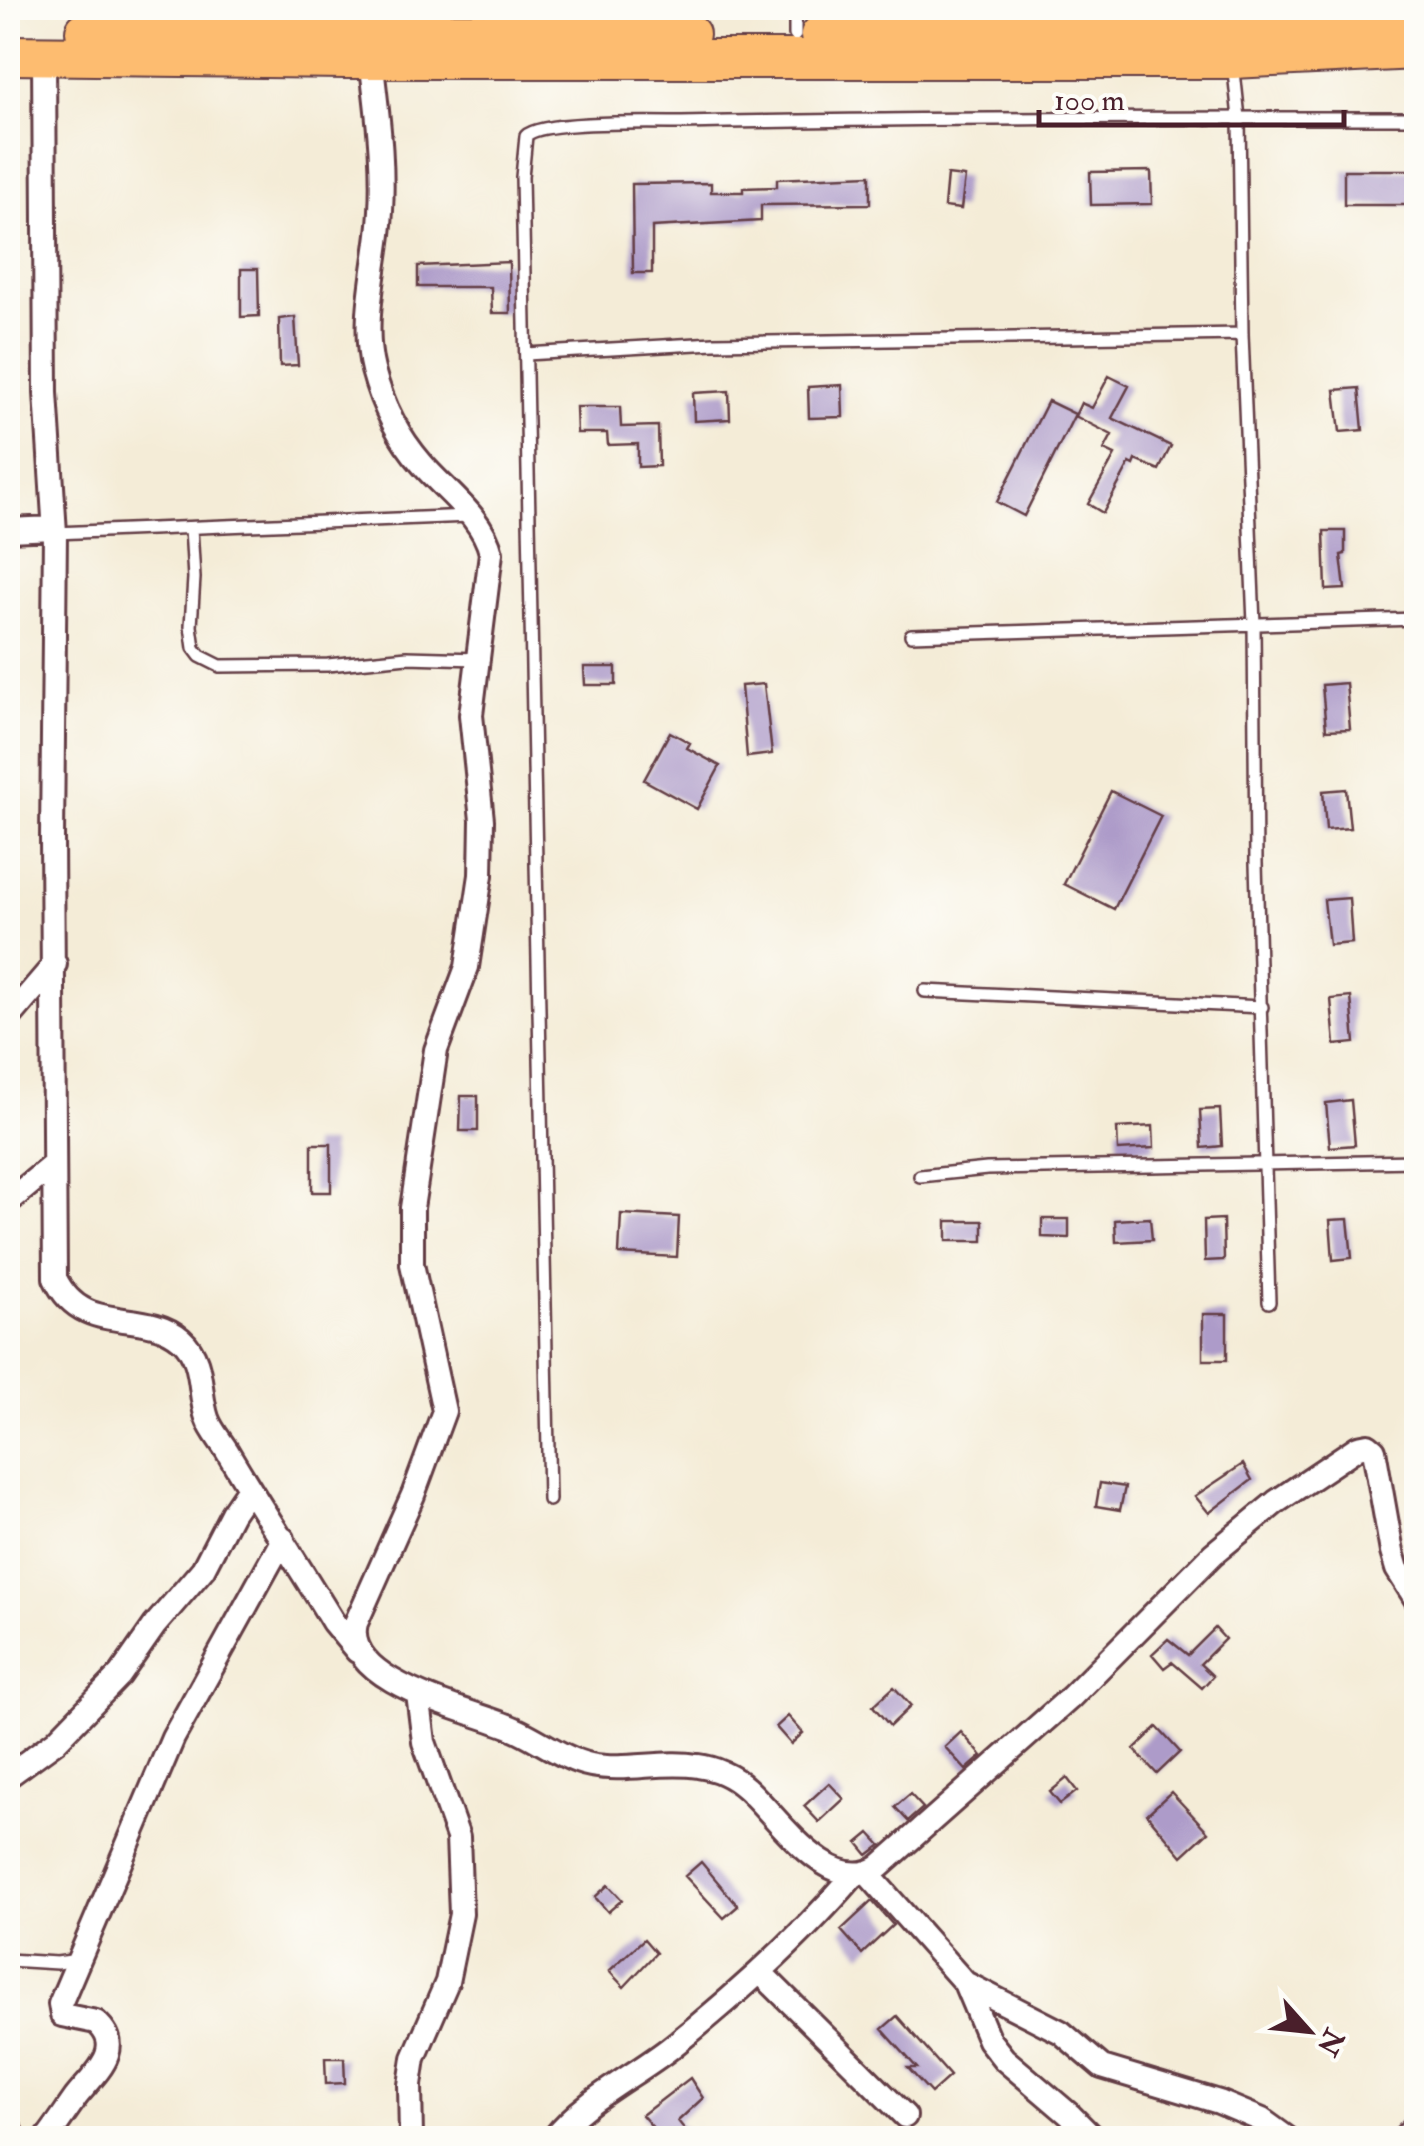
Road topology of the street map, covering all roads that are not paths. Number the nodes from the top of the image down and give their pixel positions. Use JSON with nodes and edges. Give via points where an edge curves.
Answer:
{"nodes":[{"id":1,"x":795,"y":22,"type":"edge"},
{"id":2,"x":1409,"y":25,"type":"edge"},
{"id":3,"x":8,"y":32,"type":"edge"},
{"id":4,"x":357,"y":32,"type":"edge"},
{"id":5,"x":26,"y":55,"type":"edge"},
{"id":6,"x":1233,"y":59,"type":"junction"},
{"id":7,"x":1239,"y":118,"type":"junction"},
{"id":8,"x":1416,"y":118,"type":"edge"},
{"id":9,"x":1242,"y":334,"type":"junction"},
{"id":10,"x":526,"y":354,"type":"junction"},
{"id":11,"x":470,"y":516,"type":"junction"},
{"id":12,"x":191,"y":528,"type":"junction"},
{"id":13,"x":8,"y":530,"type":"edge"},
{"id":14,"x":55,"y":530,"type":"junction"},
{"id":15,"x":1416,"y":619,"type":"edge"},
{"id":16,"x":1254,"y":624,"type":"junction"},
{"id":17,"x":910,"y":634,"type":"dead end"},
{"id":18,"x":478,"y":659,"type":"junction"},
{"id":19,"x":55,"y":964,"type":"junction"},
{"id":20,"x":925,"y":991,"type":"dead end"},
{"id":21,"x":1262,"y":1008,"type":"junction"},
{"id":22,"x":8,"y":1020,"type":"edge"},
{"id":23,"x":1416,"y":1161,"type":"edge"},
{"id":24,"x":54,"y":1164,"type":"junction"},
{"id":25,"x":1266,"y":1165,"type":"junction"},
{"id":26,"x":920,"y":1176,"type":"dead end"},
{"id":27,"x":8,"y":1202,"type":"edge"},
{"id":28,"x":1269,"y":1302,"type":"dead end"},
{"id":29,"x":250,"y":1488,"type":"junction"},
{"id":30,"x":549,"y":1500,"type":"dead end"},
{"id":31,"x":283,"y":1539,"type":"junction"},
{"id":32,"x":1416,"y":1599,"type":"edge"},
{"id":33,"x":366,"y":1661,"type":"junction"},
{"id":34,"x":418,"y":1694,"type":"junction"},
{"id":35,"x":8,"y":1776,"type":"edge"},
{"id":36,"x":860,"y":1874,"type":"junction"},
{"id":37,"x":8,"y":1960,"type":"edge"},
{"id":38,"x":78,"y":1960,"type":"junction"},
{"id":39,"x":762,"y":1974,"type":"junction"},
{"id":40,"x":965,"y":1982,"type":"junction"},
{"id":41,"x":8,"y":2112,"type":"edge"},
{"id":42,"x":905,"y":2116,"type":"dead end"},
{"id":43,"x":21,"y":2138,"type":"edge"},
{"id":44,"x":48,"y":2138,"type":"edge"},
{"id":45,"x":410,"y":2138,"type":"edge"},
{"id":46,"x":554,"y":2138,"type":"edge"},
{"id":47,"x":1092,"y":2138,"type":"edge"},
{"id":48,"x":1287,"y":2138,"type":"edge"}],
"edges":[{"from":1,"to":2,"type":"main road"},
{"from":1,"to":4,"type":"main road"},
{"from":2,"to":6,"type":"main road"},
{"from":3,"to":4,"type":"main road"},
{"from":4,"to":5,"type":"main road"},
{"from":4,"to":6,"type":"main road"},
{"from":4,"to":11,"type":"street","via":[[381,170],[372,369],[407,447]]},
{"from":5,"to":14,"type":"street"},
{"from":6,"to":7,"type":"lane"},
{"from":7,"to":8,"type":"lane"},
{"from":7,"to":9,"type":"lane"},
{"from":7,"to":10,"type":"lane","via":[[916,117],[532,130],[523,145],[522,177]]},
{"from":9,"to":10,"type":"lane","via":[[714,343]]},
{"from":9,"to":16,"type":"lane"},
{"from":10,"to":30,"type":"lane"},
{"from":11,"to":12,"type":"lane"},
{"from":11,"to":18,"type":"street","via":[[491,553]]},
{"from":12,"to":14,"type":"lane"},
{"from":12,"to":18,"type":"lane","via":[[194,648],[210,663]]},
{"from":13,"to":14,"type":"street"},
{"from":14,"to":19,"type":"street"},
{"from":15,"to":16,"type":"lane"},
{"from":16,"to":17,"type":"lane"},
{"from":16,"to":21,"type":"lane"},
{"from":18,"to":33,"type":"street","via":[[471,715],[482,820],[480,875],[467,967],[436,1050],[412,1208],[412,1264],[444,1411],[356,1623],[354,1636]]},
{"from":19,"to":22,"type":"street"},
{"from":19,"to":24,"type":"street"},
{"from":20,"to":21,"type":"lane"},
{"from":21,"to":25,"type":"lane"},
{"from":23,"to":25,"type":"lane"},
{"from":24,"to":27,"type":"street"},
{"from":24,"to":29,"type":"street","via":[[56,1278],[62,1293],[98,1316],[181,1338],[194,1357],[208,1419]]},
{"from":25,"to":26,"type":"lane"},
{"from":25,"to":28,"type":"lane"},
{"from":29,"to":31,"type":"street"},
{"from":29,"to":35,"type":"street","via":[[203,1568],[120,1674],[56,1741]]},
{"from":31,"to":33,"type":"street","via":[[333,1622]]},
{"from":31,"to":38,"type":"street","via":[[173,1738]]},
{"from":32,"to":36,"type":"street","via":[[1392,1552],[1374,1450],[1358,1447],[1213,1554],[1071,1696],[879,1867]]},
{"from":33,"to":34,"type":"street"},
{"from":34,"to":36,"type":"street","via":[[514,1728],[588,1765],[712,1769],[745,1786],[792,1840]]},
{"from":34,"to":45,"type":"street","via":[[424,1742],[458,1836],[461,1914],[448,1982],[414,2058]]},
{"from":36,"to":39,"type":"street"},
{"from":36,"to":40,"type":"street"},
{"from":37,"to":38,"type":"lane"},
{"from":38,"to":44,"type":"street","via":[[60,2009],[68,2018],[96,2022],[110,2046]]},
{"from":39,"to":42,"type":"street"},
{"from":39,"to":46,"type":"street"},
{"from":40,"to":47,"type":"street","via":[[1004,2059]]},
{"from":40,"to":48,"type":"street","via":[[1061,2032],[1102,2067],[1220,2102]]},
{"from":41,"to":43,"type":"lane"}]}
